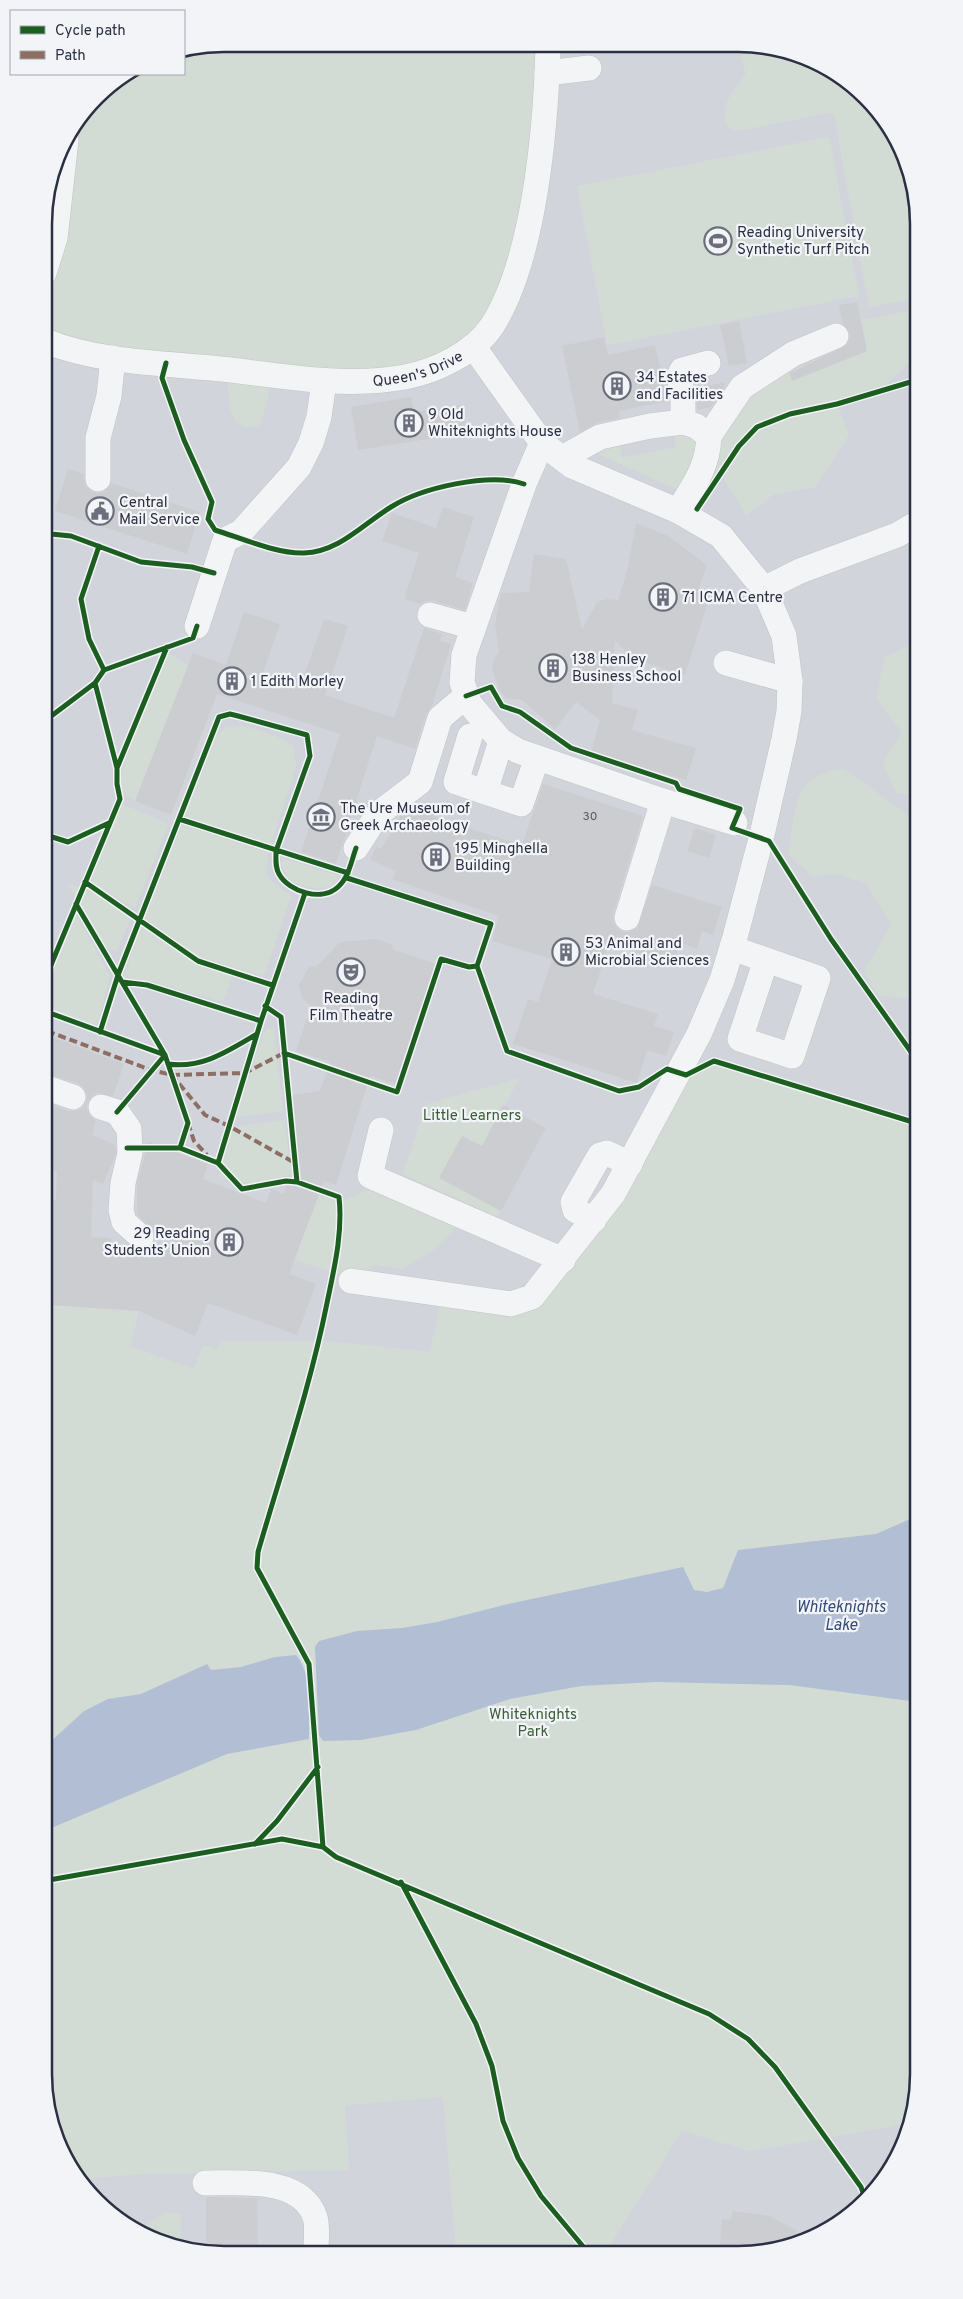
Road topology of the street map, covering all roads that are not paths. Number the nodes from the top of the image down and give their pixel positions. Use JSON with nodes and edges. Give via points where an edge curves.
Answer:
{"nodes":[{"id":1,"x":548,"y":52,"type":"edge"},
{"id":2,"x":589,"y":68,"type":"dead end"},
{"id":3,"x":547,"y":73,"type":"junction"},
{"id":4,"x":63,"y":166,"type":"edge"},
{"id":5,"x":53,"y":244,"type":"edge"},
{"id":6,"x":836,"y":336,"type":"dead end"},
{"id":7,"x":473,"y":346,"type":"junction"},
{"id":8,"x":53,"y":350,"type":"edge"},
{"id":9,"x":112,"y":358,"type":"junction"},
{"id":10,"x":708,"y":364,"type":"dead end"},
{"id":11,"x":324,"y":380,"type":"junction"},
{"id":12,"x":683,"y":422,"type":"junction"},
{"id":13,"x":709,"y":436,"type":"junction"},
{"id":14,"x":542,"y":443,"type":"junction"},
{"id":15,"x":562,"y":458,"type":"junction"},
{"id":16,"x":98,"y":479,"type":"dead end"},
{"id":17,"x":678,"y":511,"type":"junction"},
{"id":18,"x":910,"y":528,"type":"edge"},
{"id":19,"x":764,"y":588,"type":"junction"},
{"id":20,"x":430,"y":615,"type":"dead end"},
{"id":21,"x":197,"y":626,"type":"dead end"},
{"id":22,"x":473,"y":627,"type":"junction"},
{"id":23,"x":726,"y":664,"type":"dead end"},
{"id":24,"x":790,"y":681,"type":"junction"},
{"id":25,"x":466,"y":696,"type":"junction"},
{"id":26,"x":470,"y":736,"type":"dead end"},
{"id":27,"x":501,"y":741,"type":"junction"},
{"id":28,"x":537,"y":758,"type":"junction"},
{"id":29,"x":486,"y":792,"type":"junction"},
{"id":30,"x":663,"y":801,"type":"junction"},
{"id":31,"x":735,"y":823,"type":"dead end"},
{"id":32,"x":356,"y":848,"type":"dead end"},
{"id":33,"x":627,"y":918,"type":"dead end"},
{"id":34,"x":732,"y":948,"type":"junction"},
{"id":35,"x":766,"y":960,"type":"dead end"},
{"id":36,"x":53,"y":1090,"type":"edge"},
{"id":37,"x":73,"y":1097,"type":"dead end"},
{"id":38,"x":101,"y":1107,"type":"dead end"},
{"id":39,"x":380,"y":1130,"type":"dead end"},
{"id":40,"x":141,"y":1237,"type":"dead end"},
{"id":41,"x":563,"y":1260,"type":"junction"},
{"id":42,"x":351,"y":1281,"type":"dead end"},
{"id":43,"x":205,"y":2183,"type":"dead end"},
{"id":44,"x":316,"y":2246,"type":"edge"}],
"edges":[{"from":1,"to":3,"type":"street","name":"Queen's Drive"},
{"from":2,"to":3,"type":"street"},
{"from":3,"to":7,"type":"street","name":"Queen's Drive","via":[[540,150],[523,250],[501,308],[491,327]]},
{"from":4,"to":5,"type":"street"},
{"from":6,"to":13,"type":"street","via":[[793,354],[742,387]]},
{"from":7,"to":11,"type":"street","name":"Queen's Drive","via":[[433,368],[406,377]]},
{"from":7,"to":14,"type":"street"},
{"from":8,"to":9,"type":"street","name":"Queen's Drive"},
{"from":9,"to":11,"type":"street","name":"Queen's Drive"},
{"from":9,"to":16,"type":"street","via":[[109,396],[98,438]]},
{"from":10,"to":12,"type":"street","via":[[682,370],[679,376],[684,399]]},
{"from":11,"to":21,"type":"street","via":[[319,417],[299,467],[241,532],[225,540]]},
{"from":12,"to":13,"type":"street","via":[[696,426]]},
{"from":12,"to":15,"type":"street","via":[[600,437]]},
{"from":13,"to":17,"type":"street","via":[[708,454],[702,471]]},
{"from":14,"to":15,"type":"street"},
{"from":14,"to":22,"type":"street"},
{"from":15,"to":17,"type":"street","via":[[572,466]]},
{"from":17,"to":19,"type":"street","via":[[721,536]]},
{"from":18,"to":19,"type":"street","via":[[897,536]]},
{"from":19,"to":24,"type":"street","via":[[784,636]]},
{"from":20,"to":22,"type":"street"},
{"from":22,"to":25,"type":"street","via":[[464,655],[462,682]]},
{"from":23,"to":24,"type":"street"},
{"from":24,"to":34,"type":"street","via":[[784,739]]},
{"from":25,"to":27,"type":"street"},
{"from":25,"to":32,"type":"street","via":[[440,718],[420,782],[378,814]]},
{"from":26,"to":29,"type":"street","via":[[456,782]]},
{"from":27,"to":28,"type":"street"},
{"from":27,"to":29,"type":"street"},
{"from":28,"to":29,"type":"street","via":[[521,804]]},
{"from":28,"to":30,"type":"street"},
{"from":30,"to":31,"type":"street"},
{"from":30,"to":33,"type":"street"},
{"from":34,"to":35,"type":"street"},
{"from":34,"to":41,"type":"street","via":[[699,1034],[630,1164],[613,1194]]},
{"from":36,"to":37,"type":"street"},
{"from":38,"to":40,"type":"street","via":[[117,1112],[129,1129],[130,1153],[121,1210],[124,1222]]},
{"from":39,"to":41,"type":"street","via":[[370,1176]]},
{"from":41,"to":42,"type":"street","via":[[532,1297],[511,1304]]},
{"from":43,"to":44,"type":"street","via":[[269,2183],[304,2199],[315,2218]]}]}
